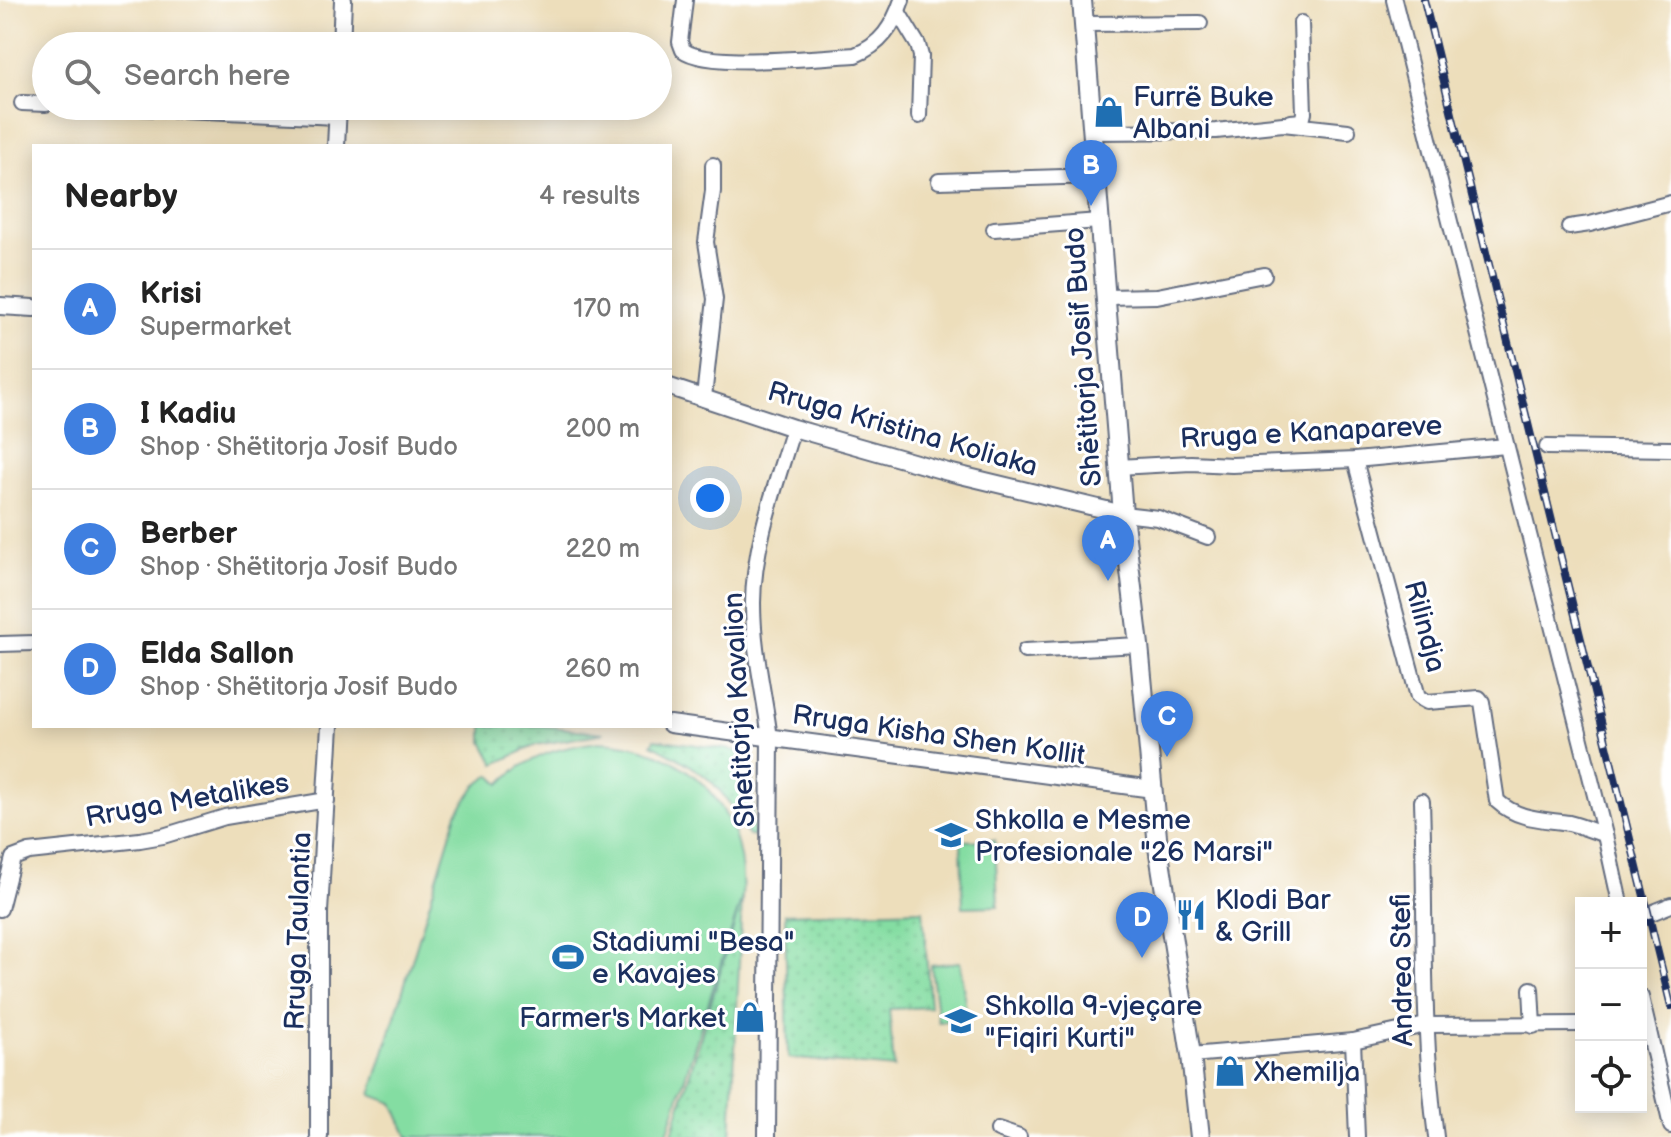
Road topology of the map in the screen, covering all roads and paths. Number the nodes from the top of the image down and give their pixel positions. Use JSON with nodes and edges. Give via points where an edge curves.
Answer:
{"nodes":[{"id":1,"x":343,"y":0,"type":"edge"},
{"id":2,"x":685,"y":0,"type":"edge"},
{"id":3,"x":1082,"y":0,"type":"edge"},
{"id":4,"x":1394,"y":0,"type":"edge"},
{"id":5,"x":900,"y":6,"type":"edge"},
{"id":6,"x":1200,"y":23,"type":"dead end"},
{"id":7,"x":1301,"y":23,"type":"dead end"},
{"id":8,"x":1085,"y":24,"type":"junction"},
{"id":9,"x":342,"y":32,"type":"edge"},
{"id":10,"x":22,"y":103,"type":"dead end"},
{"id":11,"x":32,"y":103,"type":"edge"},
{"id":12,"x":919,"y":116,"type":"dead end"},
{"id":13,"x":338,"y":120,"type":"edge"},
{"id":14,"x":1283,"y":124,"type":"junction"},
{"id":15,"x":1348,"y":131,"type":"dead end"},
{"id":16,"x":1093,"y":132,"type":"junction"},
{"id":17,"x":336,"y":144,"type":"edge"},
{"id":18,"x":713,"y":165,"type":"dead end"},
{"id":19,"x":1096,"y":176,"type":"junction"},
{"id":20,"x":939,"y":181,"type":"dead end"},
{"id":21,"x":1671,"y":203,"type":"edge"},
{"id":22,"x":1099,"y":221,"type":"junction"},
{"id":23,"x":1569,"y":227,"type":"dead end"},
{"id":24,"x":994,"y":229,"type":"dead end"},
{"id":25,"x":1264,"y":275,"type":"dead end"},
{"id":26,"x":1105,"y":297,"type":"junction"},
{"id":27,"x":0,"y":306,"type":"edge"},
{"id":28,"x":32,"y":308,"type":"edge"},
{"id":29,"x":672,"y":388,"type":"edge"},
{"id":30,"x":704,"y":397,"type":"junction"},
{"id":31,"x":793,"y":428,"type":"junction"},
{"id":32,"x":1506,"y":446,"type":"junction"},
{"id":33,"x":1547,"y":447,"type":"dead end"},
{"id":34,"x":1671,"y":449,"type":"edge"},
{"id":35,"x":1355,"y":460,"type":"junction"},
{"id":36,"x":1118,"y":467,"type":"junction"},
{"id":37,"x":1123,"y":514,"type":"junction"},
{"id":38,"x":1208,"y":537,"type":"dead end"},
{"id":39,"x":32,"y":643,"type":"edge"},
{"id":40,"x":0,"y":644,"type":"edge"},
{"id":41,"x":1139,"y":645,"type":"junction"},
{"id":42,"x":1025,"y":651,"type":"dead end"},
{"id":43,"x":672,"y":724,"type":"edge"},
{"id":44,"x":330,"y":728,"type":"edge"},
{"id":45,"x":770,"y":738,"type":"junction"},
{"id":46,"x":1153,"y":789,"type":"junction"},
{"id":47,"x":327,"y":800,"type":"junction"},
{"id":48,"x":1422,"y":801,"type":"dead end"},
{"id":49,"x":1605,"y":835,"type":"junction"},
{"id":50,"x":1619,"y":897,"type":"edge"},
{"id":51,"x":1671,"y":905,"type":"edge"},
{"id":52,"x":0,"y":909,"type":"edge"},
{"id":53,"x":1647,"y":915,"type":"edge"},
{"id":54,"x":1531,"y":989,"type":"dead end"},
{"id":55,"x":1575,"y":1024,"type":"edge"},
{"id":56,"x":1426,"y":1025,"type":"junction"},
{"id":57,"x":1533,"y":1026,"type":"junction"},
{"id":58,"x":1647,"y":1030,"type":"edge"},
{"id":59,"x":1353,"y":1041,"type":"junction"},
{"id":60,"x":1191,"y":1055,"type":"junction"},
{"id":61,"x":1671,"y":1125,"type":"edge"},
{"id":62,"x":998,"y":1130,"type":"dead end"},
{"id":63,"x":319,"y":1137,"type":"edge"},
{"id":64,"x":767,"y":1137,"type":"edge"},
{"id":65,"x":1019,"y":1137,"type":"edge"},
{"id":66,"x":1200,"y":1137,"type":"edge"},
{"id":67,"x":1357,"y":1137,"type":"edge"},
{"id":68,"x":1436,"y":1137,"type":"edge"},
{"id":69,"x":1670,"y":1137,"type":"edge"}],
"edges":[{"from":1,"to":9,"type":"street"},
{"from":2,"to":5,"type":"street","via":[[683,50],[699,57],[739,60],[855,55],[877,43]]},
{"from":3,"to":8,"type":"main road","name":"Shëtitorja Josif Budo"},
{"from":4,"to":32,"type":"street"},
{"from":5,"to":12,"type":"street","via":[[921,56]]},
{"from":6,"to":8,"type":"street"},
{"from":7,"to":14,"type":"street","via":[[1304,113],[1302,121]]},
{"from":8,"to":16,"type":"main road","name":"Shëtitorja Josif Budo"},
{"from":10,"to":11,"type":"street"},
{"from":13,"to":17,"type":"street"},
{"from":14,"to":15,"type":"street"},
{"from":14,"to":16,"type":"street","via":[[1216,131]]},
{"from":16,"to":19,"type":"main road","name":"Shëtitorja Josif Budo"},
{"from":18,"to":30,"type":"street","via":[[706,242],[715,299]]},
{"from":19,"to":20,"type":"street"},
{"from":19,"to":22,"type":"main road","name":"Shëtitorja Josif Budo"},
{"from":21,"to":23,"type":"street"},
{"from":22,"to":24,"type":"street"},
{"from":22,"to":26,"type":"main road","name":"Shëtitorja Josif Budo"},
{"from":25,"to":26,"type":"street","via":[[1157,296]]},
{"from":26,"to":36,"type":"main road","name":"Shëtitorja Josif Budo"},
{"from":27,"to":28,"type":"street"},
{"from":29,"to":30,"type":"street","name":"Rruga Kristina Koliaka"},
{"from":30,"to":31,"type":"street","name":"Rruga Kristina Koliaka"},
{"from":31,"to":37,"type":"street","name":"Rruga Kristina Koliaka"},
{"from":31,"to":45,"type":"street","name":"Shetitorja Kavalion","via":[[762,538],[753,600]]},
{"from":32,"to":35,"type":"street","name":"Rruga e Kanapareve"},
{"from":32,"to":49,"type":"street"},
{"from":33,"to":34,"type":"street"},
{"from":35,"to":36,"type":"street","name":"Rruga e Kanapareve"},
{"from":35,"to":49,"type":"street","name":"Rilindja","via":[[1418,697],[1427,702],[1479,698],[1497,801],[1507,811]]},
{"from":36,"to":37,"type":"main road","name":"Shëtitorja Josif Budo"},
{"from":37,"to":38,"type":"street","via":[[1158,518]]},
{"from":37,"to":41,"type":"main road","name":"Shëtitorja Josif Budo"},
{"from":39,"to":40,"type":"street"},
{"from":41,"to":42,"type":"street"},
{"from":41,"to":46,"type":"main road","name":"Shëtitorja Josif Budo"},
{"from":43,"to":45,"type":"street","name":"Rruga Kisha Shen Kollit"},
{"from":44,"to":47,"type":"street","name":"Rruga Taulantia"},
{"from":45,"to":46,"type":"street","name":"Rruga Kisha Shen Kollit"},
{"from":45,"to":64,"type":"street","name":"Shetitorja Kavalion"},
{"from":46,"to":60,"type":"main road","name":"Shëtitorja Josif Budo"},
{"from":47,"to":52,"type":"street","name":"Rruga Metalikes","via":[[225,817],[140,840],[29,852],[13,858]]},
{"from":47,"to":63,"type":"street","name":"Rruga Taulantia","via":[[319,912]]},
{"from":48,"to":56,"type":"street","name":"Andrea Stefi"},
{"from":49,"to":50,"type":"street"},
{"from":51,"to":53,"type":"street"},
{"from":54,"to":57,"type":"street"},
{"from":55,"to":57,"type":"street"},
{"from":56,"to":57,"type":"street"},
{"from":56,"to":59,"type":"street"},
{"from":56,"to":68,"type":"street","name":"Andrea Stefi"},
{"from":58,"to":61,"type":"street"},
{"from":59,"to":60,"type":"street"},
{"from":59,"to":67,"type":"street"},
{"from":60,"to":66,"type":"main road","name":"Shëtitorja Josif Budo"},
{"from":61,"to":69,"type":"street"},
{"from":62,"to":65,"type":"street"}]}
